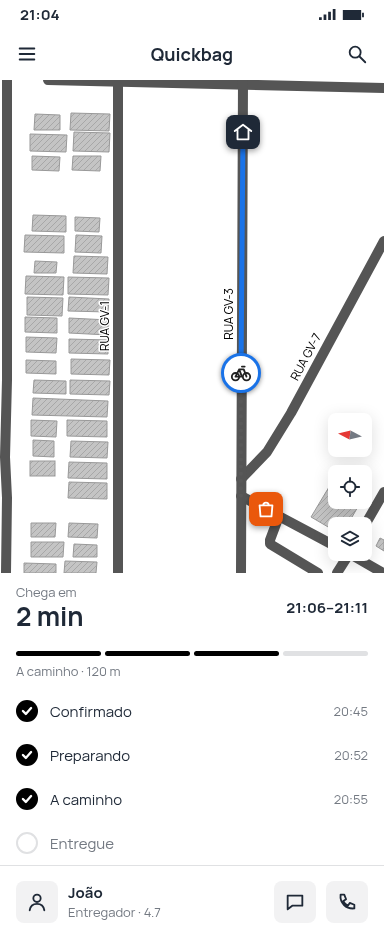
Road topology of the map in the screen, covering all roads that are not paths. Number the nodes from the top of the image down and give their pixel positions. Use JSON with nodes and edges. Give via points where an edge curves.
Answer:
{"nodes":[{"id":1,"x":7,"y":80,"type":"edge"},
{"id":2,"x":48,"y":80,"type":"edge"},
{"id":3,"x":118,"y":81,"type":"edge"},
{"id":4,"x":243,"y":82,"type":"edge"},
{"id":5,"x":319,"y":83,"type":"edge"},
{"id":6,"x":384,"y":88,"type":"edge"},
{"id":7,"x":384,"y":241,"type":"edge"},
{"id":8,"x":3,"y":460,"type":"edge"},
{"id":9,"x":241,"y":479,"type":"junction"},
{"id":10,"x":384,"y":492,"type":"edge"},
{"id":11,"x":241,"y":496,"type":"junction"},
{"id":12,"x":280,"y":516,"type":"junction"},
{"id":13,"x":370,"y":517,"type":"edge"},
{"id":14,"x":3,"y":541,"type":"edge"},
{"id":15,"x":328,"y":542,"type":"edge"},
{"id":16,"x":345,"y":561,"type":"edge"},
{"id":17,"x":362,"y":561,"type":"edge"},
{"id":18,"x":6,"y":573,"type":"edge"},
{"id":19,"x":118,"y":573,"type":"edge"},
{"id":20,"x":241,"y":573,"type":"edge"},
{"id":21,"x":318,"y":573,"type":"edge"},
{"id":22,"x":337,"y":573,"type":"edge"},
{"id":23,"x":383,"y":573,"type":"edge"}],
"edges":[{"from":1,"to":8,"type":"street","via":[[7,380]]},
{"from":2,"to":3,"type":"street"},
{"from":3,"to":4,"type":"street"},
{"from":3,"to":19,"type":"street","name":"RUA GV-1"},
{"from":4,"to":5,"type":"street"},
{"from":4,"to":9,"type":"street","name":"RUA GV-3"},
{"from":5,"to":6,"type":"street"},
{"from":7,"to":9,"type":"street","name":"RUA GV-7","via":[[291,413],[267,452]]},
{"from":8,"to":14,"type":"street","via":[[8,498]]},
{"from":9,"to":11,"type":"street","name":"RUA GV-3"},
{"from":10,"to":13,"type":"street"},
{"from":11,"to":12,"type":"street"},
{"from":11,"to":20,"type":"street","name":"RUA GV-3"},
{"from":12,"to":15,"type":"street"},
{"from":12,"to":21,"type":"street","via":[[270,544]]},
{"from":14,"to":18,"type":"street"},
{"from":16,"to":22,"type":"street"},
{"from":17,"to":23,"type":"street"}]}
